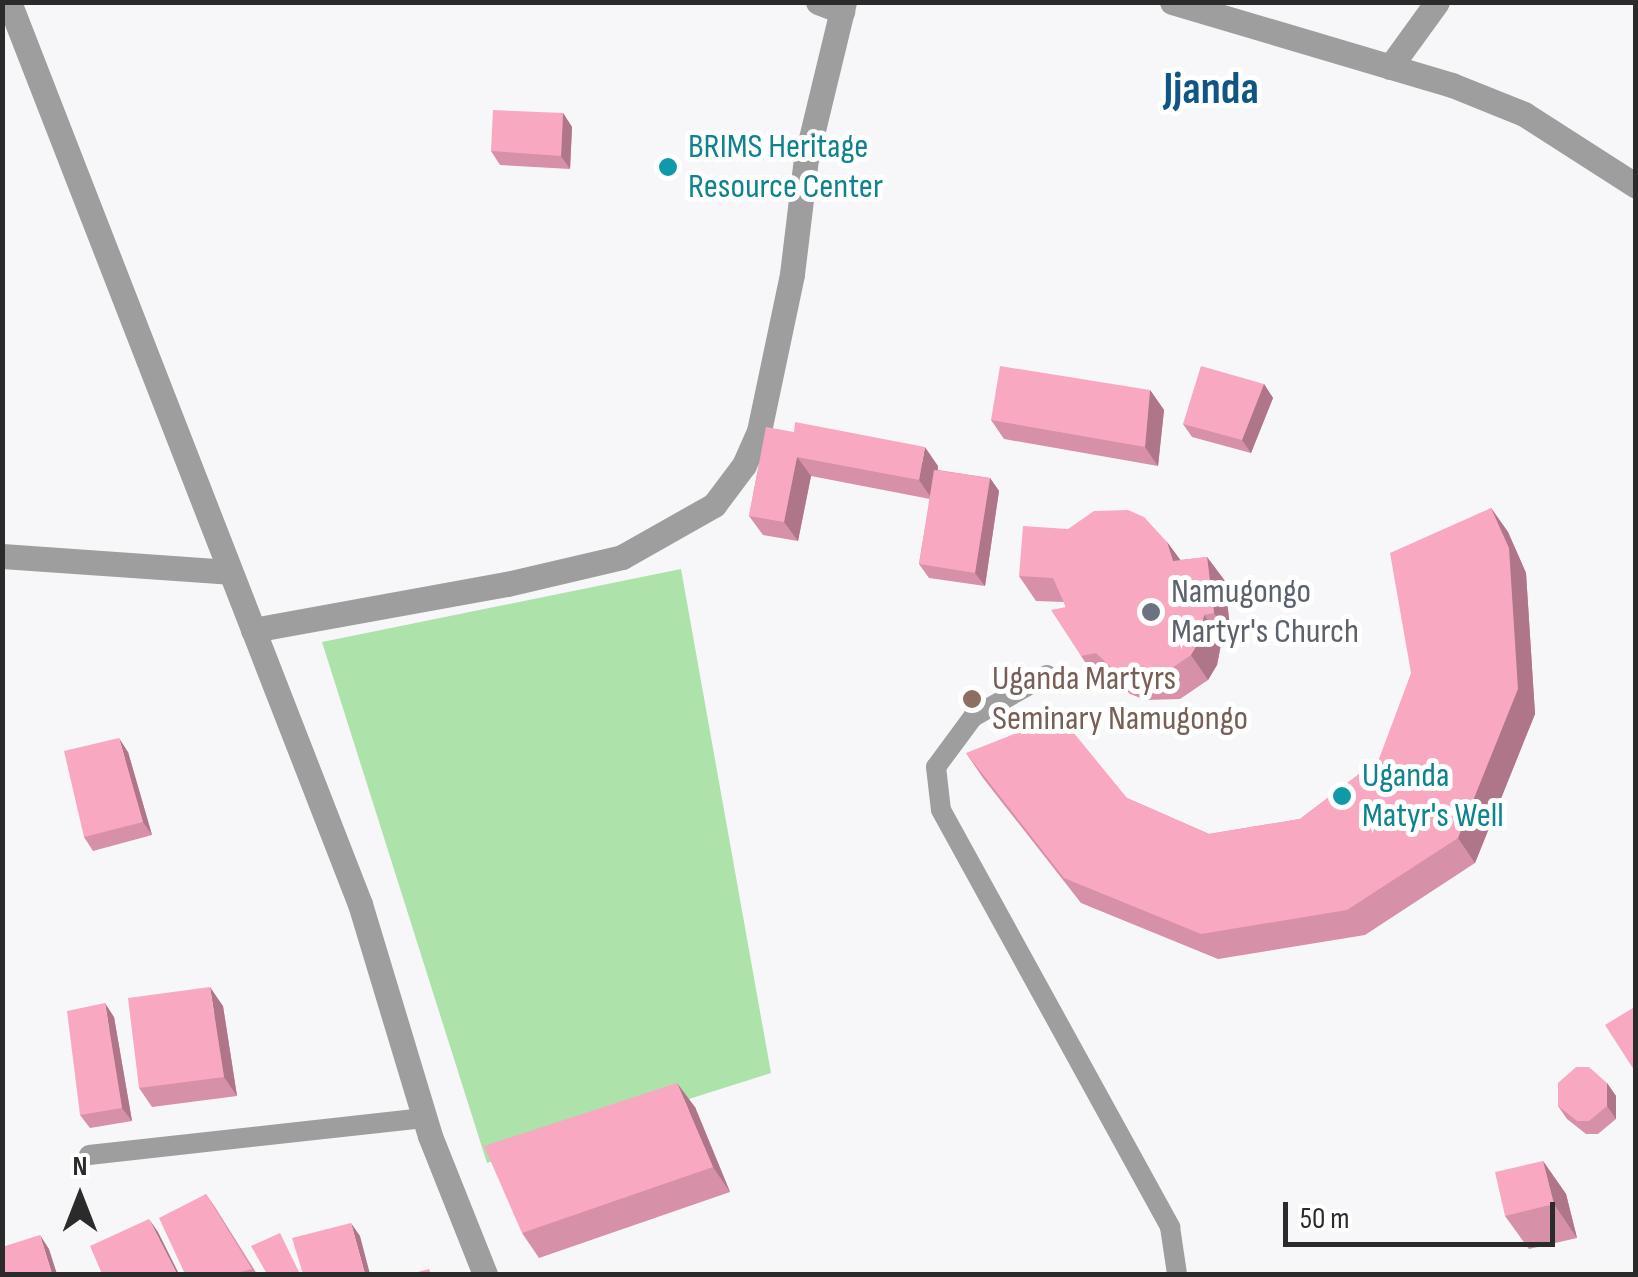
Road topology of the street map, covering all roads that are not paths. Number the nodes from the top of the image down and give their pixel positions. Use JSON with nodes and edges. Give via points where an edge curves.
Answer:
{"nodes":[{"id":1,"x":9,"y":2,"type":"edge"},
{"id":2,"x":1172,"y":2,"type":"edge"},
{"id":3,"x":1438,"y":2,"type":"edge"},
{"id":4,"x":835,"y":5,"type":"edge"},
{"id":5,"x":1390,"y":67,"type":"junction"},
{"id":6,"x":1636,"y":186,"type":"edge"},
{"id":7,"x":2,"y":556,"type":"edge"},
{"id":8,"x":229,"y":572,"type":"junction"},
{"id":9,"x":253,"y":630,"type":"junction"},
{"id":10,"x":1047,"y":675,"type":"dead end"},
{"id":11,"x":424,"y":1118,"type":"junction"},
{"id":12,"x":89,"y":1155,"type":"dead end"},
{"id":13,"x":486,"y":1274,"type":"edge"},
{"id":14,"x":1177,"y":1274,"type":"edge"}],
"edges":[{"from":1,"to":8,"type":"street"},
{"from":2,"to":5,"type":"street"},
{"from":3,"to":5,"type":"street"},
{"from":4,"to":9,"type":"street","via":[[759,431],[744,465],[714,504],[622,557]]},
{"from":5,"to":6,"type":"street","via":[[1524,114]]},
{"from":7,"to":8,"type":"street"},
{"from":8,"to":9,"type":"street"},
{"from":9,"to":11,"type":"street","via":[[360,904]]},
{"from":10,"to":14,"type":"lane","via":[[973,717],[936,767],[941,810],[1170,1228]]},
{"from":11,"to":12,"type":"lane"},
{"from":11,"to":13,"type":"street"}]}
